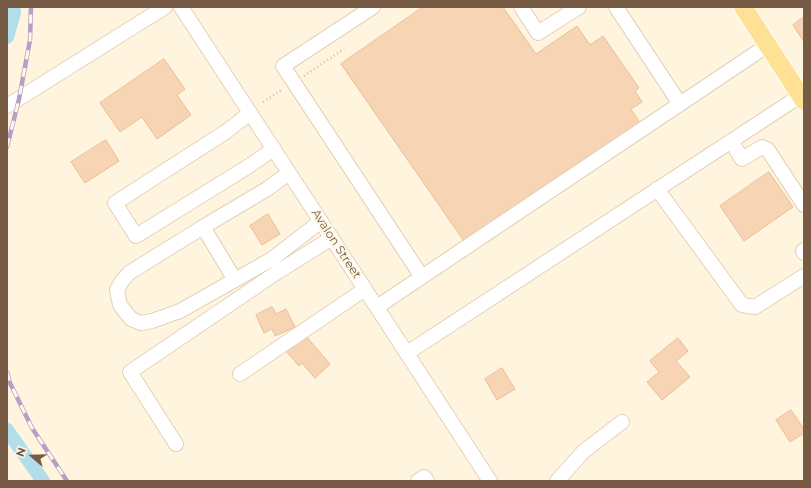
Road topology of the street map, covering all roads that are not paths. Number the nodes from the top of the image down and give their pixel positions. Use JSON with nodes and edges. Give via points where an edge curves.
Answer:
{"nodes":[{"id":1,"x":165,"y":7,"type":"edge"},
{"id":2,"x":181,"y":7,"type":"edge"},
{"id":3,"x":374,"y":7,"type":"edge"},
{"id":4,"x":521,"y":7,"type":"edge"},
{"id":5,"x":579,"y":7,"type":"edge"},
{"id":6,"x":616,"y":7,"type":"edge"},
{"id":7,"x":743,"y":7,"type":"edge"},
{"id":8,"x":768,"y":46,"type":"junction"},
{"id":9,"x":802,"y":98,"type":"edge"},
{"id":10,"x":680,"y":104,"type":"junction"},
{"id":11,"x":7,"y":106,"type":"edge"},
{"id":12,"x":250,"y":113,"type":"junction"},
{"id":13,"x":731,"y":141,"type":"junction"},
{"id":14,"x":274,"y":149,"type":"junction"},
{"id":15,"x":289,"y":172,"type":"junction"},
{"id":16,"x":657,"y":189,"type":"junction"},
{"id":17,"x":804,"y":204,"type":"edge"},
{"id":18,"x":321,"y":221,"type":"junction"},
{"id":19,"x":203,"y":227,"type":"junction"},
{"id":20,"x":332,"y":238,"type":"junction"},
{"id":21,"x":804,"y":250,"type":"edge"},
{"id":22,"x":804,"y":253,"type":"edge"},
{"id":23,"x":804,"y":276,"type":"edge"},
{"id":24,"x":422,"y":277,"type":"junction"},
{"id":25,"x":235,"y":280,"type":"junction"},
{"id":26,"x":365,"y":289,"type":"junction"},
{"id":27,"x":377,"y":307,"type":"junction"},
{"id":28,"x":407,"y":352,"type":"junction"},
{"id":29,"x":240,"y":374,"type":"dead end"},
{"id":30,"x":622,"y":422,"type":"dead end"},
{"id":31,"x":176,"y":444,"type":"dead end"},
{"id":32,"x":418,"y":481,"type":"edge"},
{"id":33,"x":426,"y":481,"type":"edge"},
{"id":34,"x":490,"y":481,"type":"edge"},
{"id":35,"x":557,"y":481,"type":"edge"}],
"edges":[{"from":1,"to":11,"type":"street"},
{"from":2,"to":12,"type":"street","name":"Avalon Street"},
{"from":3,"to":24,"type":"street","via":[[284,66]]},
{"from":4,"to":5,"type":"street","via":[[538,33]]},
{"from":6,"to":10,"type":"street"},
{"from":7,"to":8,"type":"main road"},
{"from":8,"to":9,"type":"main road"},
{"from":8,"to":10,"type":"street"},
{"from":9,"to":13,"type":"street"},
{"from":10,"to":24,"type":"street"},
{"from":12,"to":14,"type":"street","name":"Avalon Street"},
{"from":12,"to":14,"type":"street","via":[[227,131],[115,203],[136,236]]},
{"from":13,"to":16,"type":"street"},
{"from":13,"to":17,"type":"street","via":[[742,159],[762,147],[768,150]]},
{"from":14,"to":15,"type":"street","name":"Avalon Street"},
{"from":15,"to":18,"type":"street","name":"Avalon Street"},
{"from":15,"to":19,"type":"street","via":[[267,189]]},
{"from":16,"to":23,"type":"street","via":[[742,305],[755,307]]},
{"from":16,"to":28,"type":"street"},
{"from":18,"to":20,"type":"street","name":"Avalon Street"},
{"from":18,"to":25,"type":"street","via":[[272,259]]},
{"from":19,"to":25,"type":"street"},
{"from":19,"to":25,"type":"street","via":[[130,273],[117,290],[120,305],[131,319],[141,323],[152,321],[180,311]]},
{"from":20,"to":26,"type":"street","name":"Avalon Street"},
{"from":20,"to":31,"type":"street","via":[[130,372]]},
{"from":21,"to":22,"type":"street"},
{"from":24,"to":27,"type":"street"},
{"from":26,"to":27,"type":"street","name":"Avalon Street"},
{"from":26,"to":29,"type":"street"},
{"from":27,"to":28,"type":"street","name":"Avalon Street"},
{"from":28,"to":34,"type":"street","name":"Avalon Street"},
{"from":30,"to":35,"type":"street","via":[[584,451]]},
{"from":32,"to":33,"type":"street","via":[[424,477]]}]}
